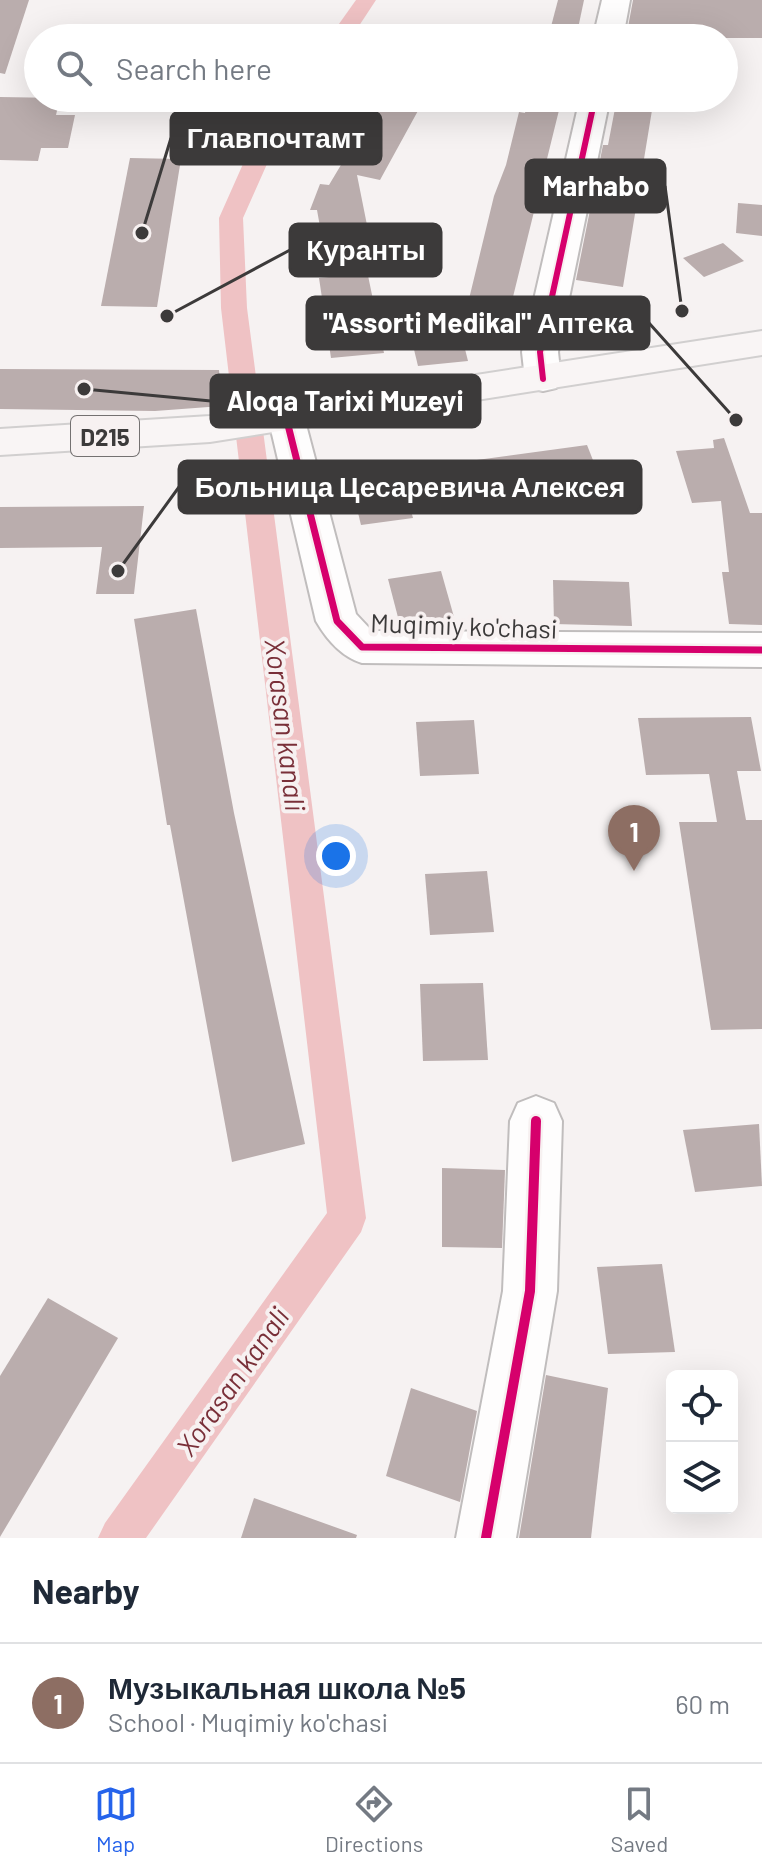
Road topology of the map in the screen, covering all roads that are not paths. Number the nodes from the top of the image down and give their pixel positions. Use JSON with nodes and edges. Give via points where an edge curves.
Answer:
{"nodes":[{"id":1,"x":616,"y":0,"type":"edge"},
{"id":2,"x":611,"y":24,"type":"edge"},
{"id":3,"x":592,"y":112,"type":"edge"},
{"id":4,"x":760,"y":349,"type":"edge"},
{"id":5,"x":543,"y":379,"type":"junction"},
{"id":6,"x":286,"y":417,"type":"junction"},
{"id":7,"x":0,"y":442,"type":"edge"},
{"id":8,"x":762,"y":650,"type":"edge"},
{"id":9,"x":536,"y":1121,"type":"dead end"},
{"id":10,"x":486,"y":1538,"type":"edge"}],
"edges":[{"from":1,"to":2,"type":"street"},
{"from":3,"to":5,"type":"street","via":[[540,352]]},
{"from":4,"to":5,"type":"main road","number":"D215"},
{"from":5,"to":6,"type":"main road","number":"D215"},
{"from":6,"to":7,"type":"main road","number":"D215","via":[[210,429]]},
{"from":6,"to":8,"type":"street","name":"Muqimiy ko'chasi","via":[[337,621],[362,647]]},
{"from":9,"to":10,"type":"street","via":[[530,1291]]}]}
